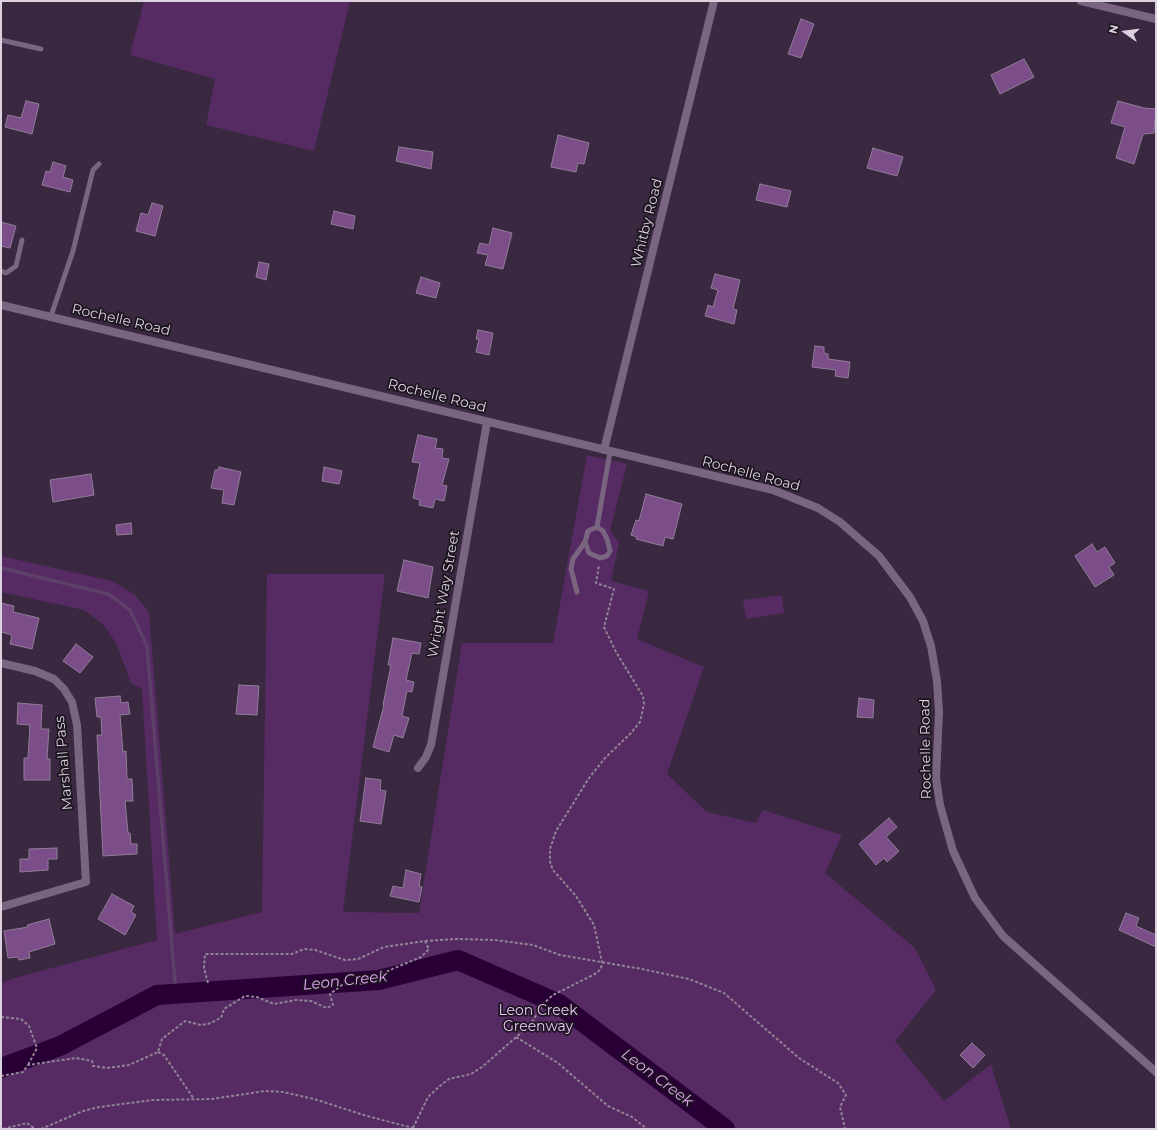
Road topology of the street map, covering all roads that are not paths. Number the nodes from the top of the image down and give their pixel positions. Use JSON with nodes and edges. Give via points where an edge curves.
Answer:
{"nodes":[{"id":1,"x":714,"y":1,"type":"edge"},
{"id":2,"x":1081,"y":1,"type":"edge"},
{"id":3,"x":1156,"y":19,"type":"edge"},
{"id":4,"x":1,"y":40,"type":"edge"},
{"id":5,"x":41,"y":49,"type":"dead end"},
{"id":6,"x":99,"y":164,"type":"dead end"},
{"id":7,"x":22,"y":240,"type":"dead end"},
{"id":8,"x":1,"y":271,"type":"edge"},
{"id":9,"x":1,"y":305,"type":"edge"},
{"id":10,"x":51,"y":316,"type":"junction"},
{"id":11,"x":487,"y":422,"type":"junction"},
{"id":12,"x":607,"y":451,"type":"junction"},
{"id":13,"x":597,"y":527,"type":"junction"},
{"id":14,"x":585,"y":542,"type":"junction"},
{"id":15,"x":577,"y":592,"type":"dead end"},
{"id":16,"x":1,"y":663,"type":"edge"},
{"id":17,"x":418,"y":768,"type":"dead end"},
{"id":18,"x":1,"y":907,"type":"edge"},
{"id":19,"x":1156,"y":1072,"type":"edge"}],
"edges":[{"from":1,"to":12,"type":"street","name":"Whitby Road"},
{"from":2,"to":3,"type":"street"},
{"from":4,"to":5,"type":"lane"},
{"from":6,"to":10,"type":"lane","via":[[93,170],[73,251]]},
{"from":7,"to":8,"type":"lane","via":[[16,266],[6,273]]},
{"from":9,"to":10,"type":"street","name":"Rochelle Road"},
{"from":10,"to":11,"type":"street","name":"Rochelle Road"},
{"from":11,"to":12,"type":"street","name":"Rochelle Road"},
{"from":11,"to":17,"type":"street","name":"Wright Way Street","via":[[431,745]]},
{"from":12,"to":13,"type":"lane"},
{"from":12,"to":19,"type":"street","name":"Rochelle Road","via":[[794,497],[840,522],[879,556],[910,597],[923,621],[932,646],[939,712],[936,778],[940,805],[953,851],[975,898],[1002,936]]},
{"from":13,"to":14,"type":"lane","via":[[588,532]]},
{"from":13,"to":14,"type":"lane","via":[[603,531],[607,539],[610,551],[607,556],[600,558],[589,552]]},
{"from":14,"to":15,"type":"lane","via":[[573,559],[571,569]]},
{"from":16,"to":18,"type":"street","name":"Marshall Pass","via":[[54,678],[72,702],[77,725],[86,882]]}]}
